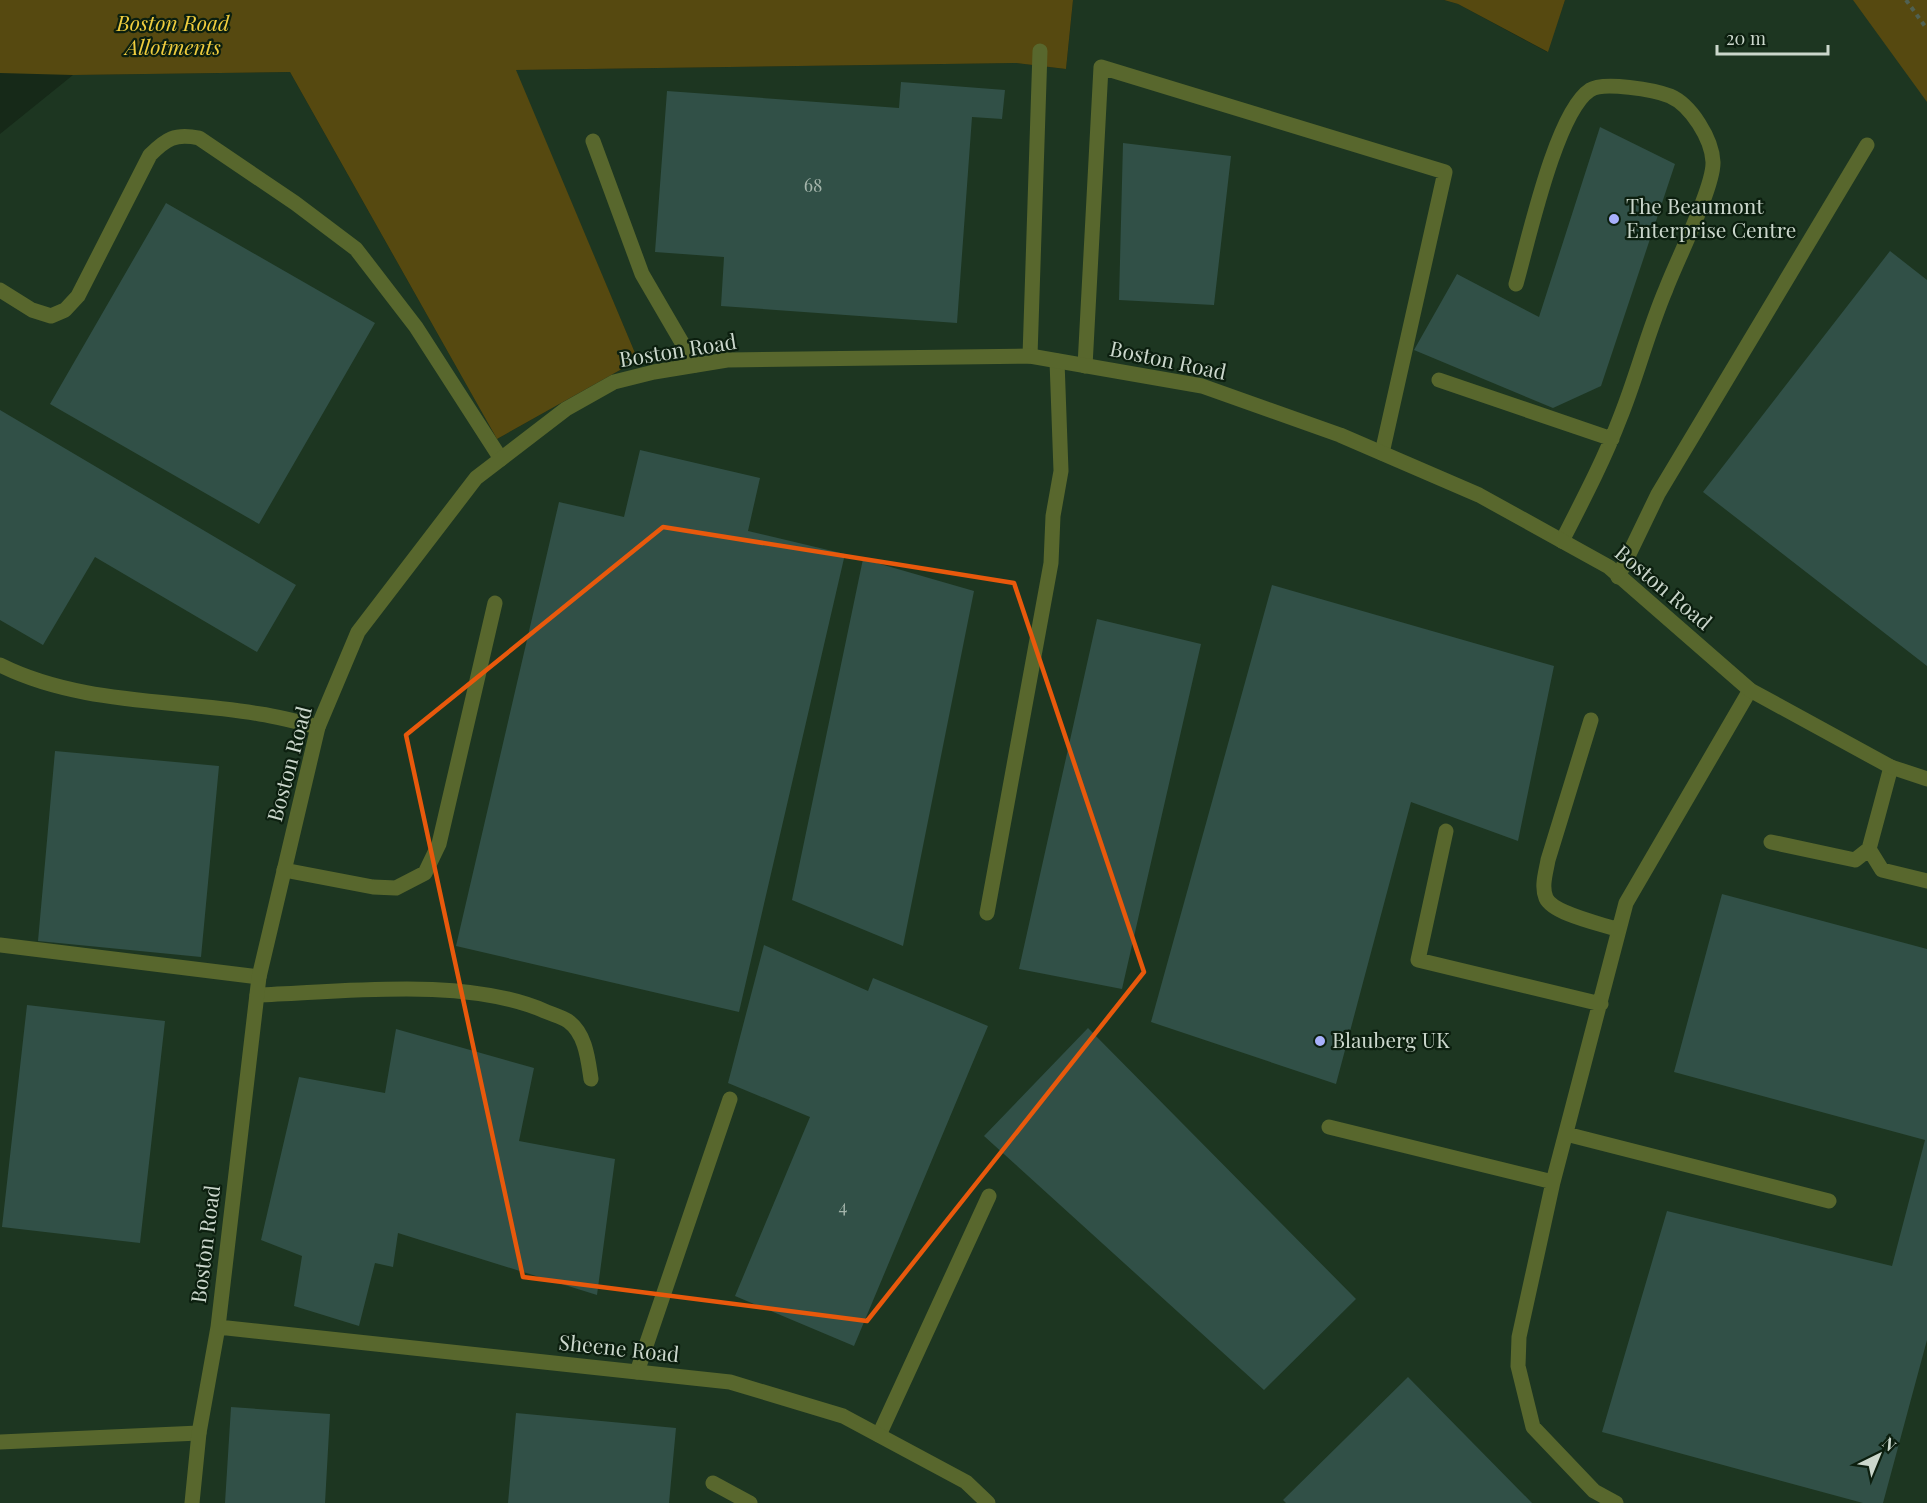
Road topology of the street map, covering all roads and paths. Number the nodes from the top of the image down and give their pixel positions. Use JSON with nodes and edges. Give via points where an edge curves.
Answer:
{"nodes":[{"id":1,"x":1905,"y":0,"type":"edge"},
{"id":2,"x":1927,"y":29,"type":"edge"},
{"id":3,"x":1040,"y":51,"type":"dead end"},
{"id":4,"x":593,"y":141,"type":"dead end"},
{"id":5,"x":1867,"y":145,"type":"dead end"},
{"id":6,"x":1516,"y":284,"type":"dead end"},
{"id":7,"x":0,"y":290,"type":"edge"},
{"id":8,"x":1030,"y":356,"type":"junction"},
{"id":9,"x":1057,"y":361,"type":"junction"},
{"id":10,"x":695,"y":365,"type":"junction"},
{"id":11,"x":1085,"y":366,"type":"junction"},
{"id":12,"x":1439,"y":380,"type":"dead end"},
{"id":13,"x":1612,"y":439,"type":"junction"},
{"id":14,"x":1382,"y":453,"type":"junction"},
{"id":15,"x":501,"y":459,"type":"junction"},
{"id":16,"x":1562,"y":541,"type":"junction"},
{"id":17,"x":1618,"y":577,"type":"junction"},
{"id":18,"x":495,"y":603,"type":"dead end"},
{"id":19,"x":0,"y":665,"type":"edge"},
{"id":20,"x":1750,"y":690,"type":"junction"},
{"id":21,"x":1591,"y":720,"type":"dead end"},
{"id":22,"x":318,"y":727,"type":"junction"},
{"id":23,"x":1891,"y":767,"type":"junction"},
{"id":24,"x":1927,"y":779,"type":"edge"},
{"id":25,"x":1446,"y":831,"type":"dead end"},
{"id":26,"x":1771,"y":842,"type":"dead end"},
{"id":27,"x":1869,"y":849,"type":"junction"},
{"id":28,"x":285,"y":870,"type":"junction"},
{"id":29,"x":1927,"y":881,"type":"edge"},
{"id":30,"x":987,"y":913,"type":"dead end"},
{"id":31,"x":1619,"y":930,"type":"junction"},
{"id":32,"x":0,"y":945,"type":"edge"},
{"id":33,"x":259,"y":977,"type":"junction"},
{"id":34,"x":257,"y":995,"type":"junction"},
{"id":35,"x":1601,"y":1004,"type":"junction"},
{"id":36,"x":591,"y":1079,"type":"dead end"},
{"id":37,"x":730,"y":1099,"type":"dead end"},
{"id":38,"x":1329,"y":1127,"type":"dead end"},
{"id":39,"x":1566,"y":1134,"type":"junction"},
{"id":40,"x":1553,"y":1182,"type":"junction"},
{"id":41,"x":989,"y":1196,"type":"dead end"},
{"id":42,"x":1829,"y":1201,"type":"dead end"},
{"id":43,"x":218,"y":1327,"type":"junction"},
{"id":44,"x":637,"y":1372,"type":"junction"},
{"id":45,"x":199,"y":1433,"type":"junction"},
{"id":46,"x":879,"y":1435,"type":"junction"},
{"id":47,"x":0,"y":1442,"type":"edge"},
{"id":48,"x":713,"y":1483,"type":"dead end"},
{"id":49,"x":984,"y":1502,"type":"edge"},
{"id":50,"x":192,"y":1503,"type":"edge"},
{"id":51,"x":750,"y":1503,"type":"edge"},
{"id":52,"x":1616,"y":1503,"type":"edge"}],
"edges":[{"from":1,"to":2,"type":"path"},
{"from":3,"to":8,"type":"street"},
{"from":4,"to":10,"type":"street","via":[[642,274]]},
{"from":5,"to":17,"type":"street","via":[[1658,494]]},
{"from":6,"to":13,"type":"street","via":[[1561,134],[1576,105],[1590,89],[1610,86],[1651,91],[1671,96],[1688,111],[1709,140],[1714,164]]},
{"from":7,"to":15,"type":"street","via":[[32,310],[51,316],[65,310],[78,296],[150,154],[166,139],[181,134],[199,138],[356,249],[416,327]]},
{"from":8,"to":9,"type":"street","name":"Boston Road"},
{"from":8,"to":10,"type":"street","name":"Boston Road","via":[[727,360]]},
{"from":9,"to":11,"type":"street","name":"Boston Road"},
{"from":9,"to":30,"type":"street","via":[[1061,471],[1053,516],[1051,563]]},
{"from":10,"to":15,"type":"street","name":"Boston Road","via":[[614,382],[566,409]]},
{"from":11,"to":14,"type":"street","name":"Boston Road","via":[[1202,386]]},
{"from":11,"to":14,"type":"street","via":[[1101,67],[1445,172]]},
{"from":12,"to":13,"type":"street"},
{"from":13,"to":16,"type":"street"},
{"from":14,"to":16,"type":"street","name":"Boston Road","via":[[1479,495]]},
{"from":15,"to":22,"type":"street","name":"Boston Road","via":[[476,478],[358,632]]},
{"from":16,"to":17,"type":"street","name":"Boston Road","via":[[1609,567]]},
{"from":17,"to":20,"type":"street","name":"Boston Road"},
{"from":18,"to":28,"type":"street","via":[[439,844],[425,873],[396,888]]},
{"from":19,"to":22,"type":"street","via":[[70,691],[261,714]]},
{"from":20,"to":23,"type":"street","name":"Boston Road"},
{"from":20,"to":31,"type":"street","via":[[1626,903]]},
{"from":21,"to":31,"type":"street","via":[[1548,860],[1545,897],[1552,908]]},
{"from":22,"to":28,"type":"street","name":"Boston Road"},
{"from":23,"to":24,"type":"street","name":"Boston Road"},
{"from":23,"to":27,"type":"street"},
{"from":25,"to":35,"type":"street","via":[[1418,960]]},
{"from":26,"to":27,"type":"street","via":[[1855,860]]},
{"from":27,"to":29,"type":"street","via":[[1882,870]]},
{"from":28,"to":33,"type":"street","name":"Boston Road"},
{"from":31,"to":35,"type":"street"},
{"from":32,"to":33,"type":"street"},
{"from":33,"to":34,"type":"street","name":"Boston Road"},
{"from":34,"to":36,"type":"street","via":[[428,990],[480,992],[524,1001],[569,1022],[586,1047]]},
{"from":34,"to":43,"type":"street","name":"Boston Road"},
{"from":35,"to":39,"type":"street"},
{"from":37,"to":44,"type":"street"},
{"from":38,"to":40,"type":"street"},
{"from":39,"to":40,"type":"street"},
{"from":39,"to":42,"type":"street"},
{"from":40,"to":52,"type":"street","via":[[1519,1337],[1518,1366],[1533,1427],[1594,1491]]},
{"from":41,"to":46,"type":"street"},
{"from":43,"to":44,"type":"street","name":"Sheene Road"},
{"from":43,"to":45,"type":"street","name":"Boston Road"},
{"from":44,"to":46,"type":"street","name":"Sheene Road","via":[[730,1382],[843,1416]]},
{"from":45,"to":47,"type":"street"},
{"from":45,"to":50,"type":"street","name":"Boston Road"},
{"from":46,"to":49,"type":"street","name":"Sheene Road","via":[[966,1482]]},
{"from":48,"to":51,"type":"street"}]}
